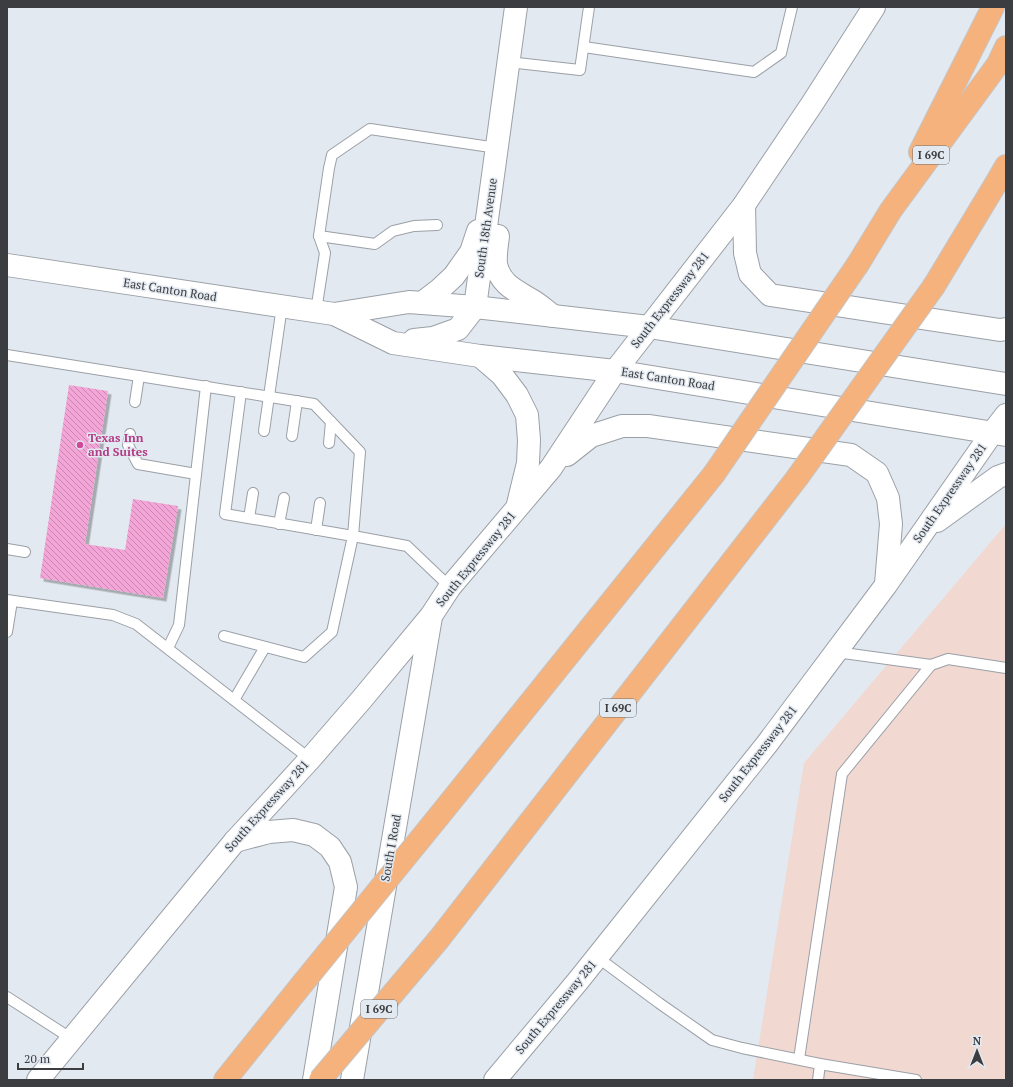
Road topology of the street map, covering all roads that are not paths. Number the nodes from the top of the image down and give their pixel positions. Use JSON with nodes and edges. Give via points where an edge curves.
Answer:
{"nodes":[{"id":1,"x":516,"y":7,"type":"edge"},
{"id":2,"x":589,"y":7,"type":"edge"},
{"id":3,"x":792,"y":7,"type":"edge"},
{"id":4,"x":874,"y":7,"type":"edge"},
{"id":5,"x":993,"y":7,"type":"edge"},
{"id":6,"x":584,"y":47,"type":"junction"},
{"id":7,"x":1006,"y":48,"type":"edge"},
{"id":8,"x":508,"y":62,"type":"junction"},
{"id":9,"x":497,"y":148,"type":"junction"},
{"id":10,"x":1006,"y":166,"type":"edge"},
{"id":11,"x":1000,"y":180,"type":"edge"},
{"id":12,"x":490,"y":196,"type":"junction"},
{"id":13,"x":744,"y":205,"type":"junction"},
{"id":14,"x":891,"y":210,"type":"junction"},
{"id":15,"x":437,"y":225,"type":"dead end"},
{"id":16,"x":319,"y":236,"type":"junction"},
{"id":17,"x":7,"y":265,"type":"edge"},
{"id":18,"x":422,"y":303,"type":"junction"},
{"id":19,"x":282,"y":306,"type":"junction"},
{"id":20,"x":475,"y":307,"type":"junction"},
{"id":21,"x":325,"y":313,"type":"junction"},
{"id":22,"x":552,"y":316,"type":"junction"},
{"id":23,"x":649,"y":327,"type":"junction"},
{"id":24,"x":1006,"y":329,"type":"edge"},
{"id":25,"x":393,"y":343,"type":"junction"},
{"id":26,"x":7,"y":355,"type":"edge"},
{"id":27,"x":480,"y":356,"type":"junction"},
{"id":28,"x":615,"y":371,"type":"junction"},
{"id":29,"x":139,"y":376,"type":"junction"},
{"id":30,"x":1006,"y":384,"type":"edge"},
{"id":31,"x":206,"y":386,"type":"junction"},
{"id":32,"x":241,"y":392,"type":"junction"},
{"id":33,"x":269,"y":396,"type":"junction"},
{"id":34,"x":298,"y":401,"type":"junction"},
{"id":35,"x":135,"y":402,"type":"dead end"},
{"id":36,"x":1006,"y":416,"type":"edge"},
{"id":37,"x":331,"y":422,"type":"junction"},
{"id":38,"x":264,"y":431,"type":"dead end"},
{"id":39,"x":130,"y":434,"type":"dead end"},
{"id":40,"x":999,"y":434,"type":"edge"},
{"id":41,"x":292,"y":436,"type":"dead end"},
{"id":42,"x":328,"y":442,"type":"dead end"},
{"id":43,"x":551,"y":468,"type":"junction"},
{"id":44,"x":196,"y":474,"type":"junction"},
{"id":45,"x":1006,"y":474,"type":"edge"},
{"id":46,"x":253,"y":492,"type":"dead end"},
{"id":47,"x":284,"y":498,"type":"dead end"},
{"id":48,"x":320,"y":503,"type":"dead end"},
{"id":49,"x":517,"y":508,"type":"junction"},
{"id":50,"x":248,"y":518,"type":"junction"},
{"id":51,"x":279,"y":524,"type":"junction"},
{"id":52,"x":316,"y":530,"type":"junction"},
{"id":53,"x":924,"y":531,"type":"junction"},
{"id":54,"x":353,"y":536,"type":"junction"},
{"id":55,"x":7,"y":549,"type":"edge"},
{"id":56,"x":24,"y":552,"type":"dead end"},
{"id":57,"x":886,"y":585,"type":"junction"},
{"id":58,"x":450,"y":587,"type":"junction"},
{"id":59,"x":10,"y":601,"type":"edge"},
{"id":60,"x":431,"y":616,"type":"junction"},
{"id":61,"x":7,"y":632,"type":"edge"},
{"id":62,"x":224,"y":636,"type":"dead end"},
{"id":63,"x":266,"y":647,"type":"junction"},
{"id":64,"x":168,"y":648,"type":"junction"},
{"id":65,"x":836,"y":652,"type":"junction"},
{"id":66,"x":931,"y":665,"type":"junction"},
{"id":67,"x":1006,"y":668,"type":"edge"},
{"id":68,"x":234,"y":700,"type":"junction"},
{"id":69,"x":310,"y":759,"type":"junction"},
{"id":70,"x":236,"y":841,"type":"junction"},
{"id":71,"x":597,"y":957,"type":"junction"},
{"id":72,"x":7,"y":997,"type":"edge"},
{"id":73,"x":72,"y":1039,"type":"junction"},
{"id":74,"x":799,"y":1059,"type":"junction"},
{"id":75,"x":820,"y":1064,"type":"junction"},
{"id":76,"x":38,"y":1080,"type":"edge"},
{"id":77,"x":224,"y":1080,"type":"edge"},
{"id":78,"x":314,"y":1080,"type":"edge"},
{"id":79,"x":320,"y":1080,"type":"edge"},
{"id":80,"x":352,"y":1080,"type":"edge"},
{"id":81,"x":495,"y":1080,"type":"edge"},
{"id":82,"x":818,"y":1080,"type":"edge"},
{"id":83,"x":916,"y":1080,"type":"edge"}],
"edges":[{"from":1,"to":8,"type":"main road","name":"South 18th Avenue"},
{"from":2,"to":6,"type":"lane"},
{"from":3,"to":6,"type":"lane","via":[[781,53],[754,72]]},
{"from":4,"to":13,"type":"main road","name":"South Expressway 281"},
{"from":5,"to":14,"type":"highway"},
{"from":6,"to":8,"type":"lane","via":[[580,70]]},
{"from":7,"to":14,"type":"highway","number":"I 69C","via":[[998,64]]},
{"from":8,"to":9,"type":"main road","name":"South 18th Avenue"},
{"from":9,"to":12,"type":"main road","name":"South 18th Avenue"},
{"from":9,"to":16,"type":"lane","via":[[370,129],[332,155]]},
{"from":10,"to":11,"type":"highway","number":"I 69C"},
{"from":11,"to":79,"type":"highway","number":"I 69C","bridge":true,"via":[[934,286],[797,478],[439,939]]},
{"from":12,"to":18,"type":"main road","via":[[471,252],[454,276]]},
{"from":12,"to":20,"type":"main road","name":"South 18th Avenue"},
{"from":12,"to":22,"type":"main road","via":[[498,205],[500,218],[495,257],[502,279],[508,286]]},
{"from":13,"to":23,"type":"main road","name":"South Expressway 281"},
{"from":13,"to":24,"type":"main road","via":[[745,253],[750,274],[770,295]]},
{"from":14,"to":77,"type":"highway","number":"I 69C","bridge":true,"via":[[858,264],[714,474]]},
{"from":15,"to":16,"type":"lane","via":[[414,226],[393,231],[375,244]]},
{"from":16,"to":21,"type":"lane","via":[[325,253]]},
{"from":17,"to":19,"type":"main road","name":"East Canton Road"},
{"from":18,"to":20,"type":"main road","name":"East Canton Road"},
{"from":18,"to":21,"type":"main road","name":"East Canton Road","via":[[408,302]]},
{"from":19,"to":21,"type":"main road","name":"East Canton Road"},
{"from":19,"to":33,"type":"lane"},
{"from":20,"to":22,"type":"main road","name":"East Canton Road"},
{"from":20,"to":25,"type":"main road","via":[[458,329],[433,338]]},
{"from":21,"to":25,"type":"main road","name":"East Canton Road"},
{"from":22,"to":23,"type":"main road","name":"East Canton Road"},
{"from":23,"to":28,"type":"main road","name":"South Expressway 281"},
{"from":23,"to":30,"type":"main road","name":"East Canton Road"},
{"from":25,"to":27,"type":"main road","name":"East Canton Road"},
{"from":26,"to":29,"type":"lane"},
{"from":27,"to":28,"type":"main road","name":"East Canton Road"},
{"from":27,"to":49,"type":"main road","via":[[502,375],[517,395],[527,415],[528,463]]},
{"from":28,"to":40,"type":"main road","name":"East Canton Road"},
{"from":28,"to":43,"type":"main road","name":"South Expressway 281"},
{"from":29,"to":31,"type":"lane"},
{"from":29,"to":35,"type":"lane"},
{"from":31,"to":32,"type":"lane"},
{"from":31,"to":44,"type":"lane"},
{"from":32,"to":33,"type":"lane"},
{"from":32,"to":50,"type":"lane","via":[[225,514]]},
{"from":33,"to":34,"type":"lane"},
{"from":33,"to":38,"type":"lane"},
{"from":34,"to":37,"type":"lane","via":[[314,404]]},
{"from":34,"to":41,"type":"lane"},
{"from":36,"to":40,"type":"main road","name":"South Expressway 281"},
{"from":37,"to":42,"type":"lane"},
{"from":37,"to":54,"type":"lane","via":[[360,452]]},
{"from":39,"to":44,"type":"lane","via":[[128,445],[138,464]]},
{"from":40,"to":53,"type":"main road","name":"South Expressway 281"},
{"from":43,"to":49,"type":"main road","name":"South Expressway 281"},
{"from":43,"to":57,"type":"main road","via":[[591,436],[622,426],[648,426],[851,455],[877,473],[888,498],[891,524]]},
{"from":44,"to":64,"type":"lane","via":[[179,625]]},
{"from":45,"to":53,"type":"main road","via":[[998,477]]},
{"from":46,"to":50,"type":"lane"},
{"from":47,"to":51,"type":"lane"},
{"from":48,"to":52,"type":"lane"},
{"from":49,"to":58,"type":"main road","name":"South Expressway 281"},
{"from":50,"to":51,"type":"lane"},
{"from":51,"to":52,"type":"lane"},
{"from":52,"to":54,"type":"lane"},
{"from":53,"to":57,"type":"main road","name":"South Expressway 281"},
{"from":54,"to":58,"type":"lane","via":[[407,546]]},
{"from":54,"to":63,"type":"lane","via":[[332,632],[304,657]]},
{"from":55,"to":56,"type":"lane"},
{"from":57,"to":65,"type":"main road","name":"South Expressway 281"},
{"from":58,"to":60,"type":"main road","name":"South Expressway 281"},
{"from":59,"to":61,"type":"lane"},
{"from":59,"to":64,"type":"lane","via":[[113,615],[136,624]]},
{"from":60,"to":69,"type":"main road","name":"South Expressway 281"},
{"from":60,"to":80,"type":"main road","name":"South I Road"},
{"from":62,"to":63,"type":"lane"},
{"from":63,"to":68,"type":"lane"},
{"from":64,"to":68,"type":"lane"},
{"from":65,"to":66,"type":"lane"},
{"from":65,"to":71,"type":"main road","name":"South Expressway 281","via":[[767,744]]},
{"from":66,"to":67,"type":"lane","via":[[948,660]]},
{"from":66,"to":74,"type":"lane","via":[[842,774]]},
{"from":68,"to":69,"type":"lane"},
{"from":69,"to":70,"type":"main road","name":"South Expressway 281"},
{"from":70,"to":73,"type":"main road","name":"South Expressway 281"},
{"from":70,"to":78,"type":"main road","via":[[269,832],[293,830],[314,835],[330,848],[340,862],[346,887]]},
{"from":71,"to":74,"type":"lane","via":[[712,1040]]},
{"from":71,"to":81,"type":"main road","name":"South Expressway 281"},
{"from":72,"to":73,"type":"lane"},
{"from":73,"to":76,"type":"main road","name":"South Expressway 281"},
{"from":74,"to":75,"type":"lane"},
{"from":75,"to":82,"type":"lane"},
{"from":75,"to":83,"type":"lane"}]}
